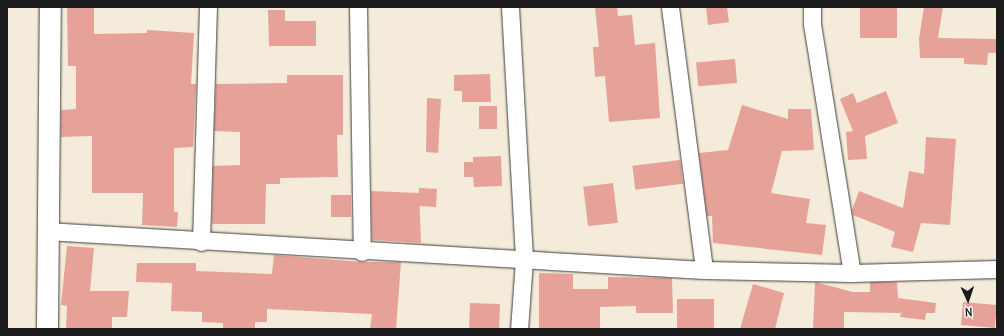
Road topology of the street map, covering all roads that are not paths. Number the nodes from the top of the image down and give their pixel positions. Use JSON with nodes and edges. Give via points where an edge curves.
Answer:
{"nodes":[{"id":1,"x":50,"y":7,"type":"edge"},
{"id":2,"x":208,"y":7,"type":"edge"},
{"id":3,"x":358,"y":7,"type":"edge"},
{"id":4,"x":510,"y":7,"type":"edge"},
{"id":5,"x":670,"y":7,"type":"edge"},
{"id":6,"x":812,"y":7,"type":"edge"},
{"id":7,"x":46,"y":231,"type":"junction"},
{"id":8,"x":201,"y":242,"type":"junction"},
{"id":9,"x":362,"y":252,"type":"junction"},
{"id":10,"x":524,"y":260,"type":"junction"},
{"id":11,"x":997,"y":269,"type":"edge"},
{"id":12,"x":704,"y":270,"type":"junction"},
{"id":13,"x":852,"y":273,"type":"junction"},
{"id":14,"x":47,"y":329,"type":"edge"},
{"id":15,"x":519,"y":329,"type":"edge"}],
"edges":[{"from":1,"to":7,"type":"street"},
{"from":2,"to":8,"type":"street"},
{"from":3,"to":9,"type":"street"},
{"from":4,"to":10,"type":"street"},
{"from":5,"to":12,"type":"street"},
{"from":6,"to":13,"type":"street","via":[[813,31]]},
{"from":7,"to":8,"type":"street"},
{"from":7,"to":14,"type":"street"},
{"from":8,"to":9,"type":"street"},
{"from":9,"to":10,"type":"street"},
{"from":10,"to":12,"type":"street"},
{"from":10,"to":15,"type":"street"},
{"from":11,"to":13,"type":"street"},
{"from":12,"to":13,"type":"street"}]}
